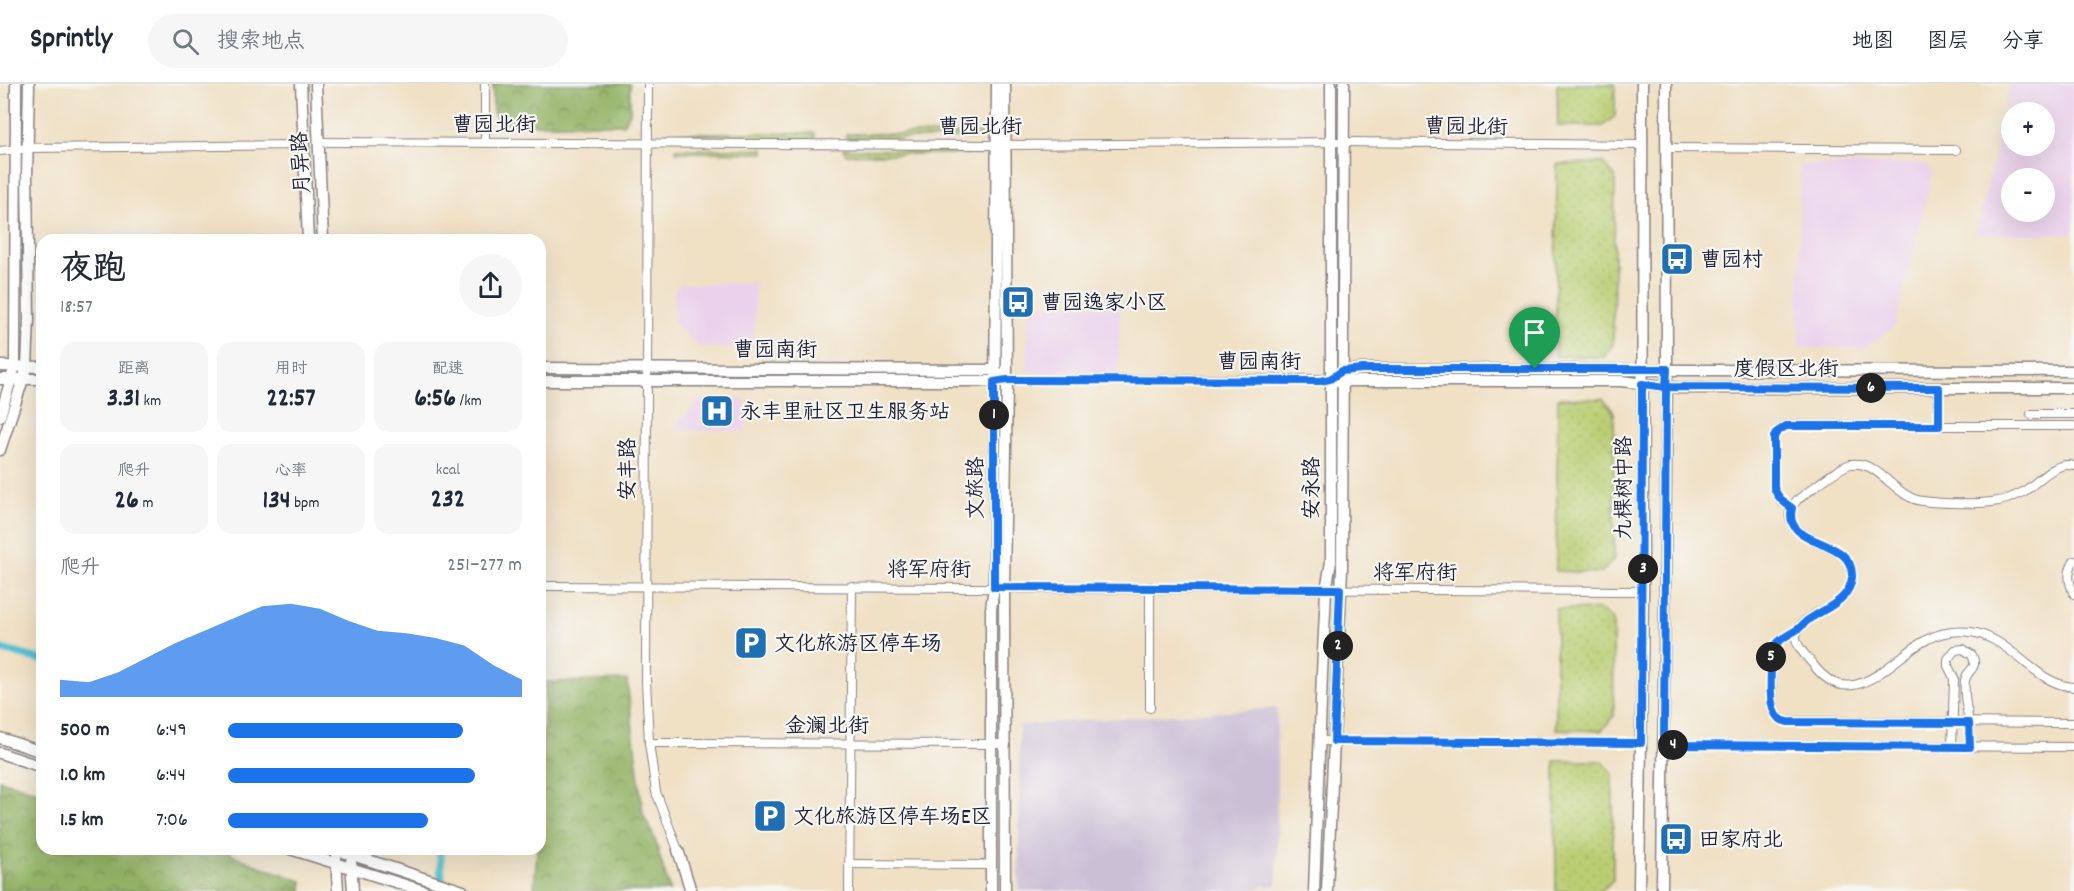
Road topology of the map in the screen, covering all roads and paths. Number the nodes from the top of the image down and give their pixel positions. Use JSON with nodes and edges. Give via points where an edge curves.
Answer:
{"nodes":[{"id":1,"x":16,"y":84,"type":"edge"},
{"id":2,"x":29,"y":84,"type":"edge"},
{"id":3,"x":302,"y":84,"type":"edge"},
{"id":4,"x":316,"y":84,"type":"edge"},
{"id":5,"x":485,"y":84,"type":"edge"},
{"id":6,"x":648,"y":84,"type":"edge"},
{"id":7,"x":997,"y":84,"type":"edge"},
{"id":8,"x":1005,"y":84,"type":"edge"},
{"id":9,"x":1330,"y":84,"type":"edge"},
{"id":10,"x":1344,"y":84,"type":"edge"},
{"id":11,"x":1642,"y":84,"type":"edge"},
{"id":12,"x":1666,"y":84,"type":"edge"},
{"id":13,"x":318,"y":142,"type":"junction"},
{"id":14,"x":485,"y":142,"type":"junction"},
{"id":15,"x":1330,"y":142,"type":"junction"},
{"id":16,"x":1343,"y":142,"type":"junction"},
{"id":17,"x":648,"y":144,"type":"junction"},
{"id":18,"x":304,"y":145,"type":"junction"},
{"id":19,"x":1001,"y":145,"type":"junction"},
{"id":20,"x":1642,"y":145,"type":"junction"},
{"id":21,"x":29,"y":148,"type":"junction"},
{"id":22,"x":1666,"y":148,"type":"junction"},
{"id":23,"x":1956,"y":150,"type":"dead end"},
{"id":24,"x":0,"y":151,"type":"edge"},
{"id":25,"x":15,"y":151,"type":"junction"},
{"id":26,"x":308,"y":234,"type":"edge"},
{"id":27,"x":323,"y":234,"type":"edge"},
{"id":28,"x":0,"y":366,"type":"edge"},
{"id":29,"x":21,"y":366,"type":"junction"},
{"id":30,"x":36,"y":367,"type":"edge"},
{"id":31,"x":546,"y":368,"type":"edge"},
{"id":32,"x":646,"y":368,"type":"junction"},
{"id":33,"x":1667,"y":369,"type":"junction"},
{"id":34,"x":994,"y":370,"type":"junction"},
{"id":35,"x":1643,"y":370,"type":"junction"},
{"id":36,"x":2074,"y":371,"type":"edge"},
{"id":37,"x":1343,"y":376,"type":"junction"},
{"id":38,"x":5,"y":379,"type":"edge"},
{"id":39,"x":23,"y":379,"type":"junction"},
{"id":40,"x":36,"y":379,"type":"edge"},
{"id":41,"x":1330,"y":379,"type":"junction"},
{"id":42,"x":1007,"y":380,"type":"junction"},
{"id":43,"x":546,"y":381,"type":"edge"},
{"id":44,"x":646,"y":381,"type":"junction"},
{"id":45,"x":994,"y":382,"type":"junction"},
{"id":46,"x":1642,"y":384,"type":"junction"},
{"id":47,"x":1666,"y":387,"type":"junction"},
{"id":48,"x":1939,"y":388,"type":"junction"},
{"id":49,"x":2074,"y":388,"type":"edge"},
{"id":50,"x":2031,"y":414,"type":"dead end"},
{"id":51,"x":2074,"y":414,"type":"edge"},
{"id":52,"x":0,"y":416,"type":"edge"},
{"id":53,"x":1939,"y":426,"type":"junction"},
{"id":54,"x":2074,"y":426,"type":"edge"},
{"id":55,"x":0,"y":450,"type":"edge"},
{"id":56,"x":2074,"y":466,"type":"edge"},
{"id":57,"x":1792,"y":508,"type":"junction"},
{"id":58,"x":2074,"y":561,"type":"edge"},
{"id":59,"x":546,"y":586,"type":"edge"},
{"id":60,"x":852,"y":586,"type":"junction"},
{"id":61,"x":646,"y":587,"type":"junction"},
{"id":62,"x":999,"y":587,"type":"junction"},
{"id":63,"x":1150,"y":587,"type":"junction"},
{"id":64,"x":1340,"y":589,"type":"junction"},
{"id":65,"x":1326,"y":590,"type":"junction"},
{"id":66,"x":1642,"y":591,"type":"junction"},
{"id":67,"x":2074,"y":594,"type":"edge"},
{"id":68,"x":1799,"y":629,"type":"junction"},
{"id":69,"x":2074,"y":687,"type":"edge"},
{"id":70,"x":1150,"y":708,"type":"dead end"},
{"id":71,"x":1952,"y":723,"type":"junction"},
{"id":72,"x":1969,"y":723,"type":"junction"},
{"id":73,"x":2074,"y":723,"type":"edge"},
{"id":74,"x":0,"y":738,"type":"edge"},
{"id":75,"x":1320,"y":741,"type":"junction"},
{"id":76,"x":1334,"y":741,"type":"junction"},
{"id":77,"x":649,"y":743,"type":"junction"},
{"id":78,"x":849,"y":743,"type":"junction"},
{"id":79,"x":1641,"y":743,"type":"junction"},
{"id":80,"x":992,"y":744,"type":"junction"},
{"id":81,"x":1006,"y":744,"type":"junction"},
{"id":82,"x":1664,"y":745,"type":"junction"},
{"id":83,"x":1952,"y":747,"type":"junction"},
{"id":84,"x":1970,"y":747,"type":"junction"},
{"id":85,"x":2074,"y":747,"type":"edge"},
{"id":86,"x":36,"y":750,"type":"edge"},
{"id":87,"x":0,"y":753,"type":"edge"},
{"id":88,"x":36,"y":765,"type":"edge"},
{"id":89,"x":678,"y":850,"type":"joint"},
{"id":90,"x":310,"y":855,"type":"edge"},
{"id":91,"x":336,"y":855,"type":"edge"},
{"id":92,"x":350,"y":855,"type":"edge"},
{"id":93,"x":358,"y":855,"type":"edge"},
{"id":94,"x":337,"y":863,"type":"junction"},
{"id":95,"x":849,"y":864,"type":"junction"},
{"id":96,"x":991,"y":865,"type":"junction"},
{"id":97,"x":352,"y":867,"type":"junction"},
{"id":98,"x":338,"y":891,"type":"edge"},
{"id":99,"x":353,"y":891,"type":"edge"},
{"id":100,"x":424,"y":891,"type":"edge"},
{"id":101,"x":464,"y":891,"type":"edge"},
{"id":102,"x":691,"y":891,"type":"edge"},
{"id":103,"x":849,"y":891,"type":"edge"},
{"id":104,"x":991,"y":891,"type":"edge"},
{"id":105,"x":1005,"y":891,"type":"edge"},
{"id":106,"x":1314,"y":891,"type":"edge"},
{"id":107,"x":1327,"y":891,"type":"edge"},
{"id":108,"x":1639,"y":891,"type":"edge"},
{"id":109,"x":1662,"y":891,"type":"edge"}],
"edges":[{"from":1,"to":25,"type":"main road"},
{"from":2,"to":21,"type":"main road"},
{"from":3,"to":18,"type":"main road","name":"月异路"},
{"from":4,"to":13,"type":"main road","name":"月异路"},
{"from":5,"to":14,"type":"street"},
{"from":6,"to":17,"type":"street","name":"安丰路"},
{"from":7,"to":19,"type":"main road","name":"文旅路"},
{"from":8,"to":19,"type":"main road","name":"文旅路"},
{"from":9,"to":15,"type":"main road","name":"安永路"},
{"from":10,"to":16,"type":"main road","name":"安永路"},
{"from":11,"to":20,"type":"main road","name":"九棵树中路"},
{"from":12,"to":22,"type":"main road","name":"九棵树中路"},
{"from":13,"to":14,"type":"street","name":"曹园北街"},
{"from":13,"to":27,"type":"main road","name":"月异路"},
{"from":14,"to":17,"type":"street","name":"曹园北街"},
{"from":15,"to":16,"type":"street","name":"曹园北街"},
{"from":15,"to":19,"type":"street","name":"曹园北街"},
{"from":15,"to":41,"type":"main road","name":"安永路"},
{"from":16,"to":20,"type":"street","name":"曹园北街"},
{"from":16,"to":37,"type":"main road","name":"安永路"},
{"from":17,"to":19,"type":"street","name":"曹园北街"},
{"from":17,"to":32,"type":"street","name":"安丰路"},
{"from":18,"to":21,"type":"street"},
{"from":18,"to":26,"type":"main road","name":"月异路"},
{"from":19,"to":34,"type":"main road","name":"文旅路"},
{"from":19,"to":42,"type":"main road","name":"文旅路"},
{"from":20,"to":35,"type":"main road","name":"九棵树中路"},
{"from":21,"to":25,"type":"street"},
{"from":21,"to":29,"type":"main road","via":[[29,319]]},
{"from":22,"to":23,"type":"street"},
{"from":22,"to":33,"type":"main road","name":"九棵树中路"},
{"from":24,"to":25,"type":"street"},
{"from":25,"to":29,"type":"main road"},
{"from":28,"to":29,"type":"main road"},
{"from":29,"to":30,"type":"main road"},
{"from":29,"to":38,"type":"main road"},
{"from":29,"to":39,"type":"main road"},
{"from":31,"to":32,"type":"main road","name":"曹园南街"},
{"from":32,"to":34,"type":"main road","name":"曹园南街"},
{"from":32,"to":44,"type":"street","name":"安丰路"},
{"from":33,"to":35,"type":"main road","name":"度假区北街"},
{"from":33,"to":36,"type":"main road","name":"度假区北街"},
{"from":33,"to":47,"type":"main road","name":"九棵树中路"},
{"from":34,"to":42,"type":"main road"},
{"from":34,"to":45,"type":"main road","name":"文旅路"},
{"from":35,"to":37,"type":"main road","name":"曹园南街","via":[[1386,369]]},
{"from":35,"to":46,"type":"main road","name":"九棵树中路"},
{"from":37,"to":41,"type":"main road","name":"曹园南街"},
{"from":37,"to":46,"type":"main road","name":"曹园南街"},
{"from":37,"to":64,"type":"main road","name":"安永路"},
{"from":38,"to":39,"type":"main road"},
{"from":38,"to":52,"type":"main road"},
{"from":39,"to":40,"type":"main road"},
{"from":39,"to":55,"type":"main road"},
{"from":41,"to":42,"type":"street","name":"曹园南街"},
{"from":41,"to":65,"type":"main road","name":"安永路","via":[[1331,562]]},
{"from":42,"to":45,"type":"main road","name":"曹园南街"},
{"from":42,"to":62,"type":"main road","name":"文旅路"},
{"from":43,"to":44,"type":"main road","name":"曹园南街"},
{"from":44,"to":45,"type":"main road","name":"曹园南街"},
{"from":44,"to":61,"type":"street","name":"安丰路"},
{"from":45,"to":62,"type":"main road","name":"文旅路"},
{"from":46,"to":47,"type":"main road","name":"度假区北街"},
{"from":46,"to":66,"type":"main road","name":"九棵树中路"},
{"from":47,"to":48,"type":"main road","name":"度假区北街"},
{"from":47,"to":82,"type":"main road","name":"九棵树中路"},
{"from":48,"to":49,"type":"main road","name":"度假区北街"},
{"from":48,"to":53,"type":"street"},
{"from":50,"to":51,"type":"street"},
{"from":53,"to":54,"type":"street"},
{"from":53,"to":57,"type":"street","via":[[1781,428],[1774,437],[1774,488],[1781,501]]},
{"from":56,"to":57,"type":"street","via":[[2057,467],[2006,499],[1929,502],[1907,496],[1871,468],[1850,464],[1797,500]]},
{"from":57,"to":68,"type":"street","via":[[1796,530],[1837,550],[1852,567],[1850,588],[1844,597],[1805,621]]},
{"from":58,"to":67,"type":"street","via":[[2069,583]]},
{"from":59,"to":61,"type":"street","name":"将军府街"},
{"from":60,"to":61,"type":"street","name":"将军府街"},
{"from":60,"to":62,"type":"street","name":"将军府街"},
{"from":60,"to":78,"type":"street"},
{"from":61,"to":77,"type":"street","name":"安丰路"},
{"from":62,"to":63,"type":"street","name":"将军府街"},
{"from":62,"to":80,"type":"main road","name":"文旅路","via":[[992,609]]},
{"from":62,"to":81,"type":"main road","name":"文旅路"},
{"from":63,"to":65,"type":"street","name":"将军府街"},
{"from":63,"to":70,"type":"street"},
{"from":64,"to":65,"type":"street","name":"将军府街"},
{"from":64,"to":66,"type":"street","name":"将军府街"},
{"from":64,"to":76,"type":"main road","name":"安永路"},
{"from":65,"to":75,"type":"main road","name":"安永路"},
{"from":66,"to":79,"type":"main road","name":"九棵树中路"},
{"from":68,"to":69,"type":"street","via":[[1797,642],[1818,672],[1845,686],[1872,680],[1928,639],[1949,632],[1971,632],[2003,644],[2046,677]]},
{"from":68,"to":71,"type":"street","via":[[1780,639],[1771,653],[1772,702],[1782,721]]},
{"from":71,"to":72,"type":"street"},
{"from":71,"to":72,"type":"street","via":[[1954,678],[1948,659],[1955,650],[1963,649],[1975,662],[1965,678]]},
{"from":71,"to":83,"type":"street"},
{"from":72,"to":73,"type":"street"},
{"from":72,"to":84,"type":"street"},
{"from":74,"to":86,"type":"main road"},
{"from":75,"to":76,"type":"street"},
{"from":75,"to":106,"type":"main road","name":"安永路"},
{"from":76,"to":79,"type":"street"},
{"from":76,"to":107,"type":"main road","name":"安永路"},
{"from":77,"to":78,"type":"street","name":"金澜北街"},
{"from":77,"to":89,"type":"street","name":"安丰路","via":[[656,792]]},
{"from":78,"to":80,"type":"street","name":"金澜北街"},
{"from":78,"to":95,"type":"street"},
{"from":79,"to":108,"type":"main road","name":"九棵树中路"},
{"from":80,"to":81,"type":"street","name":"金澜北街"},
{"from":80,"to":96,"type":"main road","name":"文旅路"},
{"from":81,"to":105,"type":"main road","name":"文旅路"},
{"from":82,"to":83,"type":"street"},
{"from":82,"to":109,"type":"main road","name":"九棵树中路"},
{"from":83,"to":84,"type":"street"},
{"from":84,"to":85,"type":"street"},
{"from":87,"to":88,"type":"main road"},
{"from":89,"to":102,"type":"main road","name":"安丰路"},
{"from":90,"to":94,"type":"main road"},
{"from":91,"to":94,"type":"main road"},
{"from":92,"to":97,"type":"main road"},
{"from":93,"to":101,"type":"main road"},
{"from":94,"to":97,"type":"main road"},
{"from":94,"to":98,"type":"main road"},
{"from":95,"to":96,"type":"street"},
{"from":95,"to":103,"type":"street"},
{"from":96,"to":104,"type":"main road","name":"文旅路"},
{"from":97,"to":99,"type":"main road"},
{"from":97,"to":100,"type":"main road"}]}
